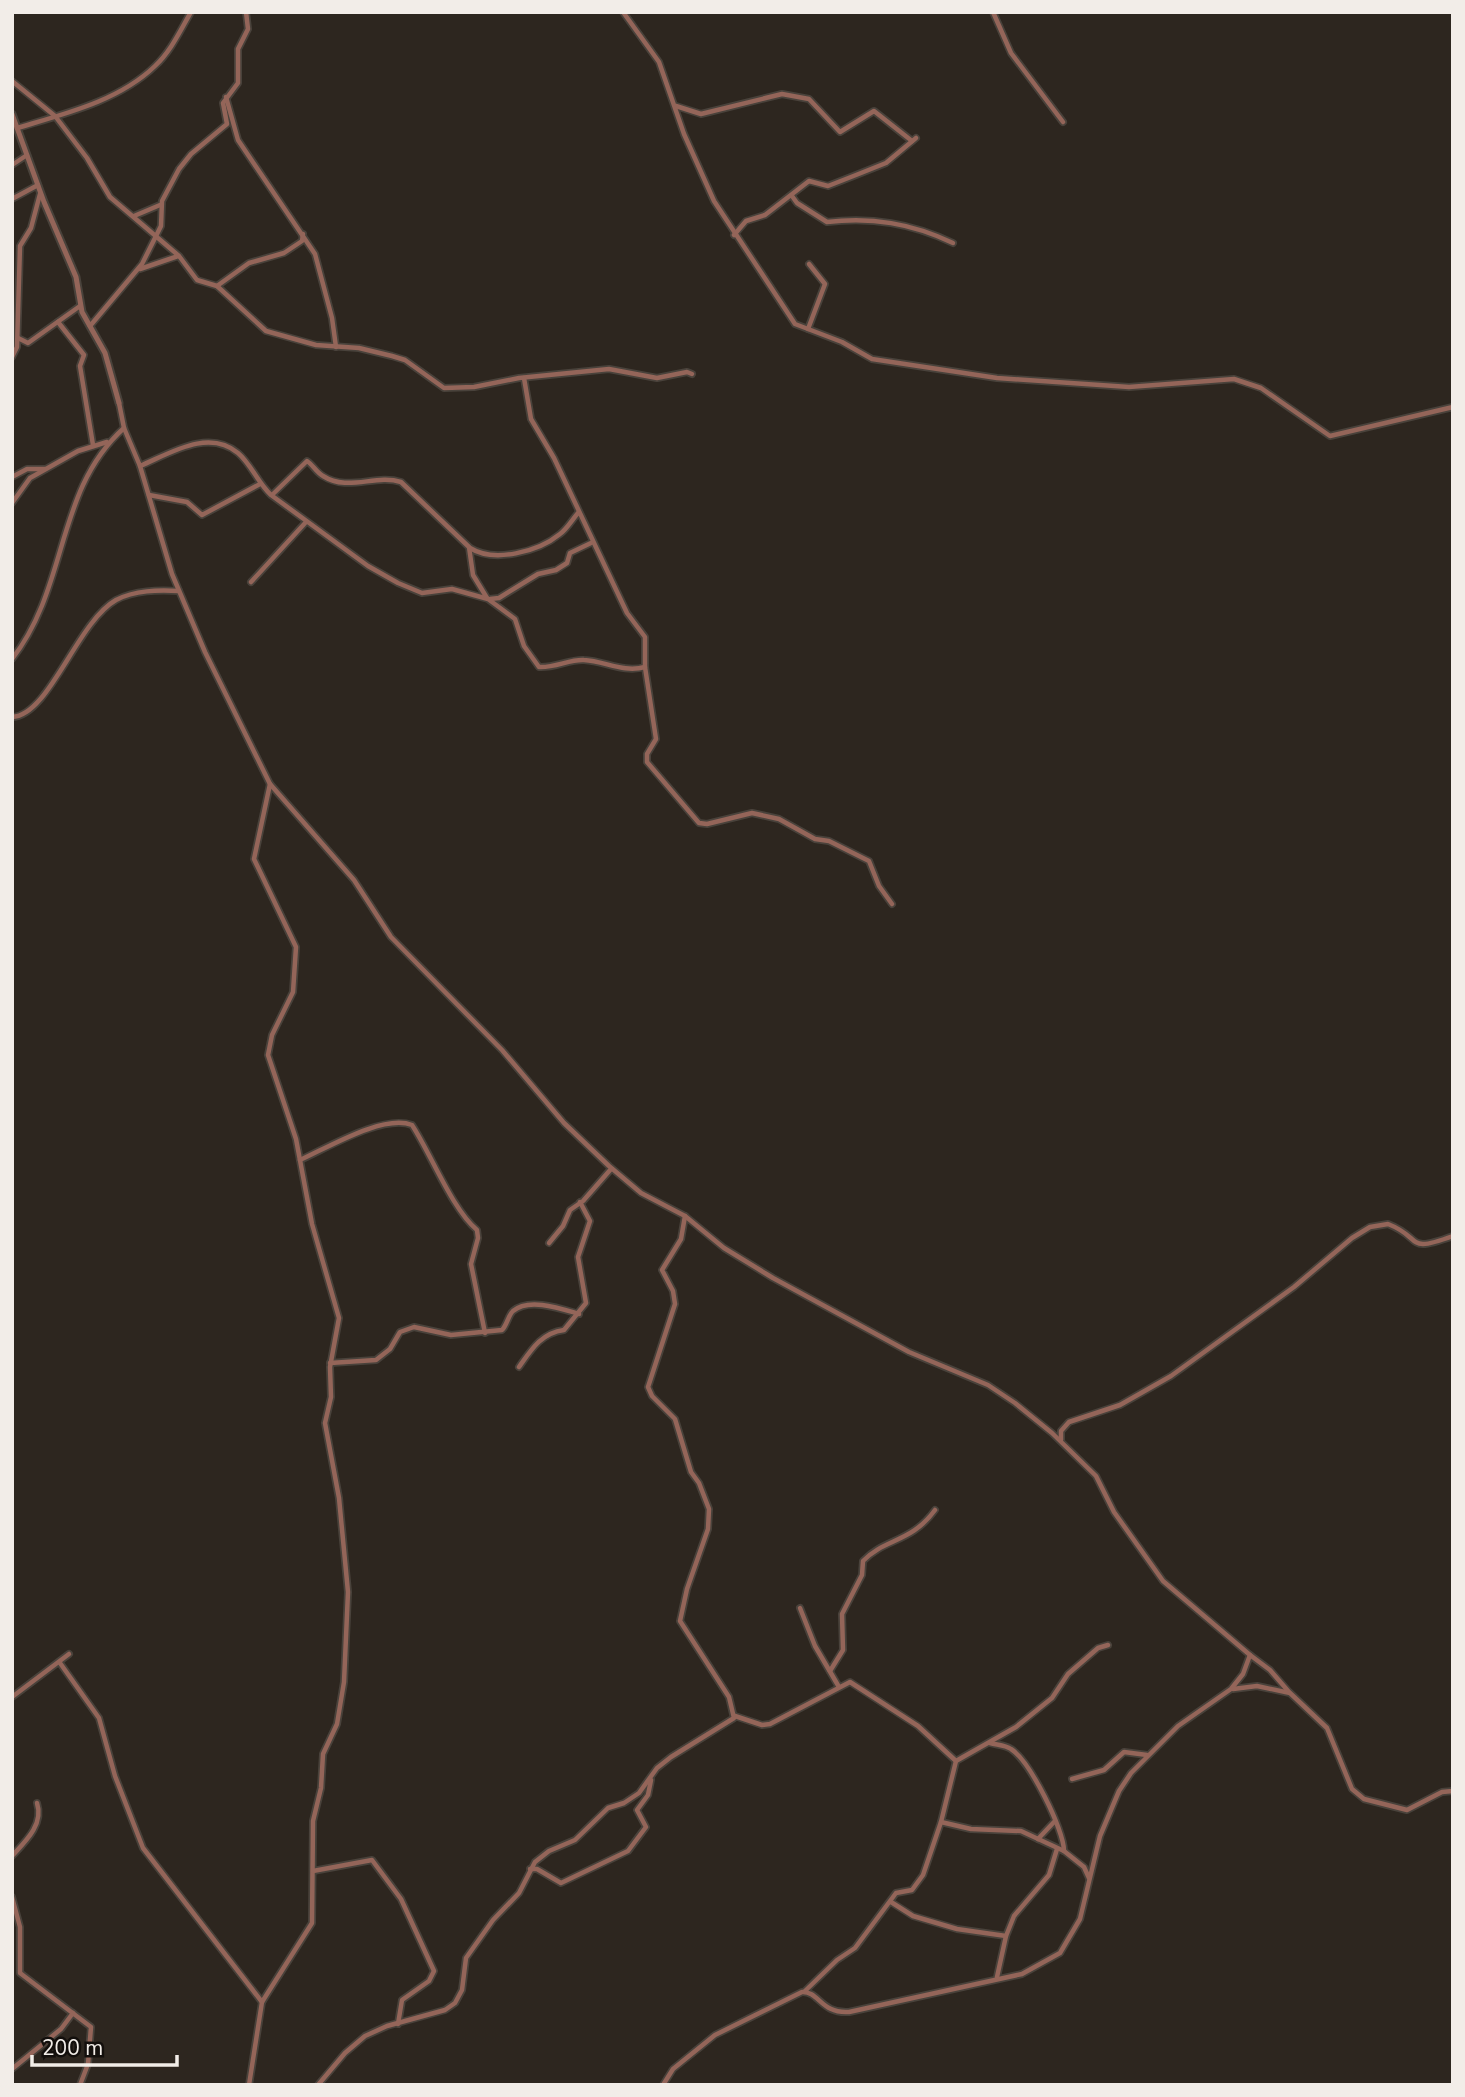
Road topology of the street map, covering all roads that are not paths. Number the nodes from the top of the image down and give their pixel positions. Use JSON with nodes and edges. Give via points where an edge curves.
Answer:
{"nodes":[{"id":1,"x":191,"y":12,"type":"edge"},
{"id":2,"x":246,"y":12,"type":"edge"},
{"id":3,"x":623,"y":12,"type":"edge"},
{"id":4,"x":993,"y":12,"type":"edge"},
{"id":5,"x":12,"y":81,"type":"edge"},
{"id":6,"x":226,"y":97,"type":"junction"},
{"id":7,"x":675,"y":106,"type":"junction"},
{"id":8,"x":12,"y":114,"type":"edge"},
{"id":9,"x":55,"y":116,"type":"junction"},
{"id":10,"x":1063,"y":122,"type":"dead end"},
{"id":11,"x":17,"y":128,"type":"junction"},
{"id":12,"x":27,"y":155,"type":"junction"},
{"id":13,"x":12,"y":166,"type":"edge"},
{"id":14,"x":38,"y":185,"type":"junction"},
{"id":15,"x":41,"y":193,"type":"junction"},
{"id":16,"x":792,"y":196,"type":"junction"},
{"id":17,"x":12,"y":199,"type":"edge"},
{"id":18,"x":161,"y":204,"type":"junction"},
{"id":19,"x":134,"y":216,"type":"junction"},
{"id":20,"x":303,"y":232,"type":"junction"},
{"id":21,"x":734,"y":234,"type":"junction"},
{"id":22,"x":155,"y":235,"type":"junction"},
{"id":23,"x":953,"y":243,"type":"dead end"},
{"id":24,"x":179,"y":256,"type":"junction"},
{"id":25,"x":809,"y":264,"type":"dead end"},
{"id":26,"x":139,"y":270,"type":"junction"},
{"id":27,"x":217,"y":286,"type":"junction"},
{"id":28,"x":80,"y":306,"type":"junction"},
{"id":29,"x":58,"y":322,"type":"junction"},
{"id":30,"x":90,"y":326,"type":"junction"},
{"id":31,"x":808,"y":329,"type":"junction"},
{"id":32,"x":17,"y":338,"type":"junction"},
{"id":33,"x":336,"y":347,"type":"junction"},
{"id":34,"x":12,"y":357,"type":"edge"},
{"id":35,"x":692,"y":374,"type":"dead end"},
{"id":36,"x":524,"y":378,"type":"junction"},
{"id":37,"x":120,"y":403,"type":"joint"},
{"id":38,"x":1453,"y":407,"type":"edge"},
{"id":39,"x":124,"y":428,"type":"junction"},
{"id":40,"x":108,"y":442,"type":"junction"},
{"id":41,"x":93,"y":445,"type":"junction"},
{"id":42,"x":140,"y":466,"type":"junction"},
{"id":43,"x":46,"y":469,"type":"junction"},
{"id":44,"x":12,"y":477,"type":"edge"},
{"id":45,"x":260,"y":484,"type":"junction"},
{"id":46,"x":149,"y":495,"type":"junction"},
{"id":47,"x":271,"y":495,"type":"junction"},
{"id":48,"x":12,"y":503,"type":"edge"},
{"id":49,"x":578,"y":513,"type":"junction"},
{"id":50,"x":306,"y":522,"type":"junction"},
{"id":51,"x":592,"y":543,"type":"junction"},
{"id":52,"x":469,"y":547,"type":"junction"},
{"id":53,"x":251,"y":582,"type":"dead end"},
{"id":54,"x":179,"y":591,"type":"junction"},
{"id":55,"x":488,"y":599,"type":"junction"},
{"id":56,"x":12,"y":659,"type":"edge"},
{"id":57,"x":645,"y":667,"type":"junction"},
{"id":58,"x":12,"y":717,"type":"edge"},
{"id":59,"x":270,"y":784,"type":"junction"},
{"id":60,"x":892,"y":904,"type":"dead end"},
{"id":61,"x":300,"y":1160,"type":"junction"},
{"id":62,"x":611,"y":1169,"type":"junction"},
{"id":63,"x":580,"y":1202,"type":"junction"},
{"id":64,"x":685,"y":1216,"type":"junction"},
{"id":65,"x":1453,"y":1236,"type":"edge"},
{"id":66,"x":549,"y":1243,"type":"dead end"},
{"id":67,"x":579,"y":1314,"type":"junction"},
{"id":68,"x":485,"y":1333,"type":"junction"},
{"id":69,"x":330,"y":1363,"type":"junction"},
{"id":70,"x":519,"y":1367,"type":"dead end"},
{"id":71,"x":1062,"y":1443,"type":"junction"},
{"id":72,"x":935,"y":1510,"type":"dead end"},
{"id":73,"x":800,"y":1608,"type":"dead end"},
{"id":74,"x":1108,"y":1645,"type":"dead end"},
{"id":75,"x":69,"y":1654,"type":"dead end"},
{"id":76,"x":1250,"y":1655,"type":"junction"},
{"id":77,"x":60,"y":1663,"type":"junction"},
{"id":78,"x":830,"y":1671,"type":"junction"},
{"id":79,"x":839,"y":1687,"type":"junction"},
{"id":80,"x":1231,"y":1689,"type":"junction"},
{"id":81,"x":1290,"y":1693,"type":"junction"},
{"id":82,"x":12,"y":1697,"type":"edge"},
{"id":83,"x":735,"y":1716,"type":"junction"},
{"id":84,"x":989,"y":1743,"type":"junction"},
{"id":85,"x":1148,"y":1755,"type":"junction"},
{"id":86,"x":956,"y":1761,"type":"junction"},
{"id":87,"x":651,"y":1777,"type":"junction"},
{"id":88,"x":1072,"y":1779,"type":"dead end"},
{"id":89,"x":1453,"y":1791,"type":"edge"},
{"id":90,"x":37,"y":1803,"type":"dead end"},
{"id":91,"x":941,"y":1822,"type":"junction"},
{"id":92,"x":1054,"y":1822,"type":"junction"},
{"id":93,"x":1038,"y":1839,"type":"junction"},
{"id":94,"x":1057,"y":1849,"type":"junction"},
{"id":95,"x":1064,"y":1851,"type":"junction"},
{"id":96,"x":12,"y":1856,"type":"edge"},
{"id":97,"x":529,"y":1869,"type":"junction"},
{"id":98,"x":313,"y":1871,"type":"junction"},
{"id":99,"x":1090,"y":1878,"type":"junction"},
{"id":100,"x":12,"y":1897,"type":"edge"},
{"id":101,"x":891,"y":1902,"type":"junction"},
{"id":102,"x":1006,"y":1936,"type":"junction"},
{"id":103,"x":997,"y":1978,"type":"junction"},
{"id":104,"x":804,"y":1991,"type":"junction"},
{"id":105,"x":262,"y":2002,"type":"junction"},
{"id":106,"x":73,"y":2013,"type":"junction"},
{"id":107,"x":398,"y":2024,"type":"junction"},
{"id":108,"x":12,"y":2069,"type":"edge"},
{"id":109,"x":80,"y":2085,"type":"edge"},
{"id":110,"x":249,"y":2085,"type":"edge"},
{"id":111,"x":318,"y":2085,"type":"edge"},
{"id":112,"x":663,"y":2085,"type":"edge"}],
"edges":[{"from":1,"to":9,"type":"street","via":[[166,53],[141,78]]},
{"from":2,"to":6,"type":"street","via":[[248,29],[238,49],[238,83]]},
{"from":3,"to":7,"type":"street","via":[[659,62]]},
{"from":4,"to":10,"type":"street","via":[[1016,60]]},
{"from":5,"to":9,"type":"street"},
{"from":6,"to":18,"type":"street","via":[[225,127],[187,158]]},
{"from":6,"to":20,"type":"street","via":[[239,140]]},
{"from":7,"to":16,"type":"street","via":[[701,114],[782,94],[809,99],[839,132],[874,111],[914,139],[886,163],[828,186],[809,181]]},
{"from":7,"to":21,"type":"street","via":[[703,178]]},
{"from":8,"to":11,"type":"street"},
{"from":9,"to":11,"type":"street"},
{"from":9,"to":19,"type":"street","via":[[87,158],[105,193]]},
{"from":11,"to":12,"type":"street"},
{"from":12,"to":13,"type":"street"},
{"from":12,"to":14,"type":"street"},
{"from":14,"to":15,"type":"street"},
{"from":14,"to":17,"type":"street"},
{"from":15,"to":28,"type":"street","via":[[76,278]]},
{"from":15,"to":32,"type":"street","via":[[31,228],[20,246]]},
{"from":16,"to":21,"type":"street","via":[[765,215],[749,219]]},
{"from":16,"to":23,"type":"street","via":[[827,222],[850,218],[857,222],[893,221]]},
{"from":18,"to":19,"type":"street"},
{"from":18,"to":22,"type":"street","via":[[161,226]]},
{"from":19,"to":22,"type":"street"},
{"from":20,"to":27,"type":"street","via":[[302,241],[291,249],[249,263]]},
{"from":20,"to":33,"type":"street","via":[[319,264]]},
{"from":21,"to":31,"type":"street","via":[[790,319]]},
{"from":22,"to":24,"type":"street"},
{"from":22,"to":26,"type":"street"},
{"from":24,"to":26,"type":"street"},
{"from":24,"to":27,"type":"street","via":[[199,281]]},
{"from":25,"to":31,"type":"street","via":[[825,284]]},
{"from":26,"to":30,"type":"street"},
{"from":27,"to":33,"type":"street","via":[[264,330],[308,344]]},
{"from":28,"to":29,"type":"street"},
{"from":28,"to":30,"type":"street"},
{"from":29,"to":32,"type":"street","via":[[28,343]]},
{"from":29,"to":41,"type":"street","via":[[84,355],[80,366]]},
{"from":30,"to":37,"type":"street","via":[[104,352]]},
{"from":31,"to":38,"type":"street","via":[[879,361],[997,378],[1143,387],[1234,379],[1258,386],[1328,436]]},
{"from":32,"to":34,"type":"street"},
{"from":33,"to":36,"type":"street","via":[[402,359],[444,388]]},
{"from":35,"to":36,"type":"street","via":[[657,379],[608,369]]},
{"from":36,"to":49,"type":"street","via":[[531,419]]},
{"from":37,"to":39,"type":"street"},
{"from":39,"to":40,"type":"street"},
{"from":39,"to":42,"type":"street"},
{"from":40,"to":41,"type":"street"},
{"from":40,"to":56,"type":"street","via":[[78,493],[39,619]]},
{"from":41,"to":43,"type":"street"},
{"from":42,"to":45,"type":"street","via":[[203,443],[238,453]]},
{"from":42,"to":46,"type":"street"},
{"from":43,"to":44,"type":"street","via":[[27,469]]},
{"from":43,"to":48,"type":"street","via":[[30,478]]},
{"from":45,"to":46,"type":"street","via":[[202,515],[187,502]]},
{"from":45,"to":47,"type":"street"},
{"from":46,"to":54,"type":"street","via":[[163,552]]},
{"from":47,"to":50,"type":"street"},
{"from":47,"to":52,"type":"street","via":[[307,461],[324,477],[342,483],[397,481],[432,508]]},
{"from":49,"to":51,"type":"street"},
{"from":49,"to":52,"type":"street","via":[[560,534],[525,551],[486,556]]},
{"from":50,"to":53,"type":"street"},
{"from":50,"to":55,"type":"street","via":[[374,570],[419,593],[452,589]]},
{"from":51,"to":55,"type":"street","via":[[570,553],[568,561],[556,570]]},
{"from":51,"to":57,"type":"street","via":[[627,613],[644,635]]},
{"from":52,"to":55,"type":"street","via":[[474,578]]},
{"from":54,"to":58,"type":"street","via":[[142,592],[111,604],[72,648],[40,703],[23,717]]},
{"from":54,"to":59,"type":"street"},
{"from":55,"to":57,"type":"street","via":[[515,619],[524,646],[539,667],[565,666],[582,659],[628,670]]},
{"from":57,"to":60,"type":"street","via":[[656,739],[646,760],[697,822],[707,824],[747,813],[779,819],[869,861]]},
{"from":59,"to":61,"type":"street","via":[[254,859],[296,947],[293,992],[272,1035],[268,1055]]},
{"from":59,"to":62,"type":"street","via":[[354,880],[394,941]]},
{"from":61,"to":68,"type":"street","via":[[377,1127],[412,1125],[465,1221],[477,1230],[471,1264]]},
{"from":61,"to":69,"type":"street","via":[[312,1224],[339,1318]]},
{"from":62,"to":63,"type":"street"},
{"from":62,"to":64,"type":"street","via":[[652,1200]]},
{"from":63,"to":66,"type":"street"},
{"from":63,"to":67,"type":"street","via":[[590,1221],[579,1250],[587,1294]]},
{"from":64,"to":71,"type":"street","via":[[729,1252],[845,1319],[998,1390]]},
{"from":64,"to":83,"type":"street","via":[[684,1234],[662,1270],[675,1304],[648,1387],[675,1419],[691,1472],[709,1509],[708,1529],[680,1621],[729,1697]]},
{"from":65,"to":71,"type":"street","via":[[1422,1245],[1388,1224],[1364,1230],[1171,1376],[1120,1405],[1069,1422],[1061,1431]]},
{"from":67,"to":68,"type":"street","via":[[525,1306],[512,1313],[502,1330]]},
{"from":67,"to":70,"type":"street","via":[[564,1330],[540,1340]]},
{"from":68,"to":69,"type":"street","via":[[451,1335],[414,1327],[400,1332],[376,1360]]},
{"from":69,"to":98,"type":"street","via":[[331,1397],[325,1423],[339,1498],[349,1598],[340,1711],[323,1754],[313,1821]]},
{"from":71,"to":76,"type":"street","via":[[1096,1476],[1114,1512],[1163,1581]]},
{"from":72,"to":78,"type":"street","via":[[908,1537],[863,1561],[862,1575],[842,1614],[843,1650]]},
{"from":73,"to":78,"type":"street"},
{"from":74,"to":84,"type":"street","via":[[1098,1648],[1069,1674],[1047,1702]]},
{"from":75,"to":77,"type":"street"},
{"from":76,"to":80,"type":"street"},
{"from":76,"to":81,"type":"street"},
{"from":77,"to":82,"type":"street"},
{"from":77,"to":105,"type":"street","via":[[99,1718],[116,1780],[143,1848]]},
{"from":78,"to":79,"type":"street"},
{"from":79,"to":83,"type":"street","via":[[770,1724]]},
{"from":79,"to":86,"type":"street","via":[[850,1682],[859,1686],[929,1734]]},
{"from":80,"to":81,"type":"street","via":[[1257,1686]]},
{"from":80,"to":85,"type":"street","via":[[1178,1726]]},
{"from":81,"to":89,"type":"street","via":[[1327,1728],[1352,1790],[1364,1799],[1407,1810]]},
{"from":83,"to":87,"type":"street","via":[[727,1726],[671,1757]]},
{"from":84,"to":86,"type":"street"},
{"from":84,"to":92,"type":"street","via":[[1018,1755],[1049,1802]]},
{"from":85,"to":88,"type":"street","via":[[1121,1753],[1104,1770]]},
{"from":85,"to":99,"type":"street","via":[[1114,1800]]},
{"from":86,"to":91,"type":"street"},
{"from":87,"to":97,"type":"street","via":[[633,1798],[608,1808],[575,1840],[544,1854]]},
{"from":87,"to":97,"type":"street","via":[[648,1795],[637,1810],[646,1827],[628,1851],[561,1883]]},
{"from":90,"to":96,"type":"street","via":[[40,1812],[34,1829]]},
{"from":91,"to":93,"type":"street","via":[[971,1829],[1017,1830]]},
{"from":91,"to":101,"type":"street","via":[[923,1875],[914,1888],[898,1892]]},
{"from":92,"to":93,"type":"street"},
{"from":92,"to":95,"type":"street"},
{"from":93,"to":94,"type":"street"},
{"from":94,"to":95,"type":"street"},
{"from":94,"to":102,"type":"street","via":[[1049,1875],[1015,1915]]},
{"from":95,"to":99,"type":"street"},
{"from":97,"to":107,"type":"street","via":[[519,1893],[466,1958],[458,2000],[444,2010]]},
{"from":98,"to":105,"type":"street","via":[[311,1928]]},
{"from":98,"to":107,"type":"street","via":[[372,1860],[403,1902],[434,1971],[429,1981],[402,2000]]},
{"from":99,"to":103,"type":"street","via":[[1078,1924],[1060,1953],[1026,1973]]},
{"from":100,"to":106,"type":"street","via":[[20,1927],[20,1973]]},
{"from":101,"to":102,"type":"street","via":[[914,1916],[957,1929]]},
{"from":101,"to":104,"type":"street","via":[[855,1948]]},
{"from":102,"to":103,"type":"street"},
{"from":103,"to":104,"type":"street","via":[[849,2012],[829,2010]]},
{"from":104,"to":112,"type":"street","via":[[715,2035],[673,2069]]},
{"from":105,"to":110,"type":"street"},
{"from":106,"to":108,"type":"street","via":[[61,2029]]},
{"from":106,"to":109,"type":"street","via":[[90,2027],[88,2064]]},
{"from":107,"to":111,"type":"street","via":[[377,2029],[358,2041]]}]}
